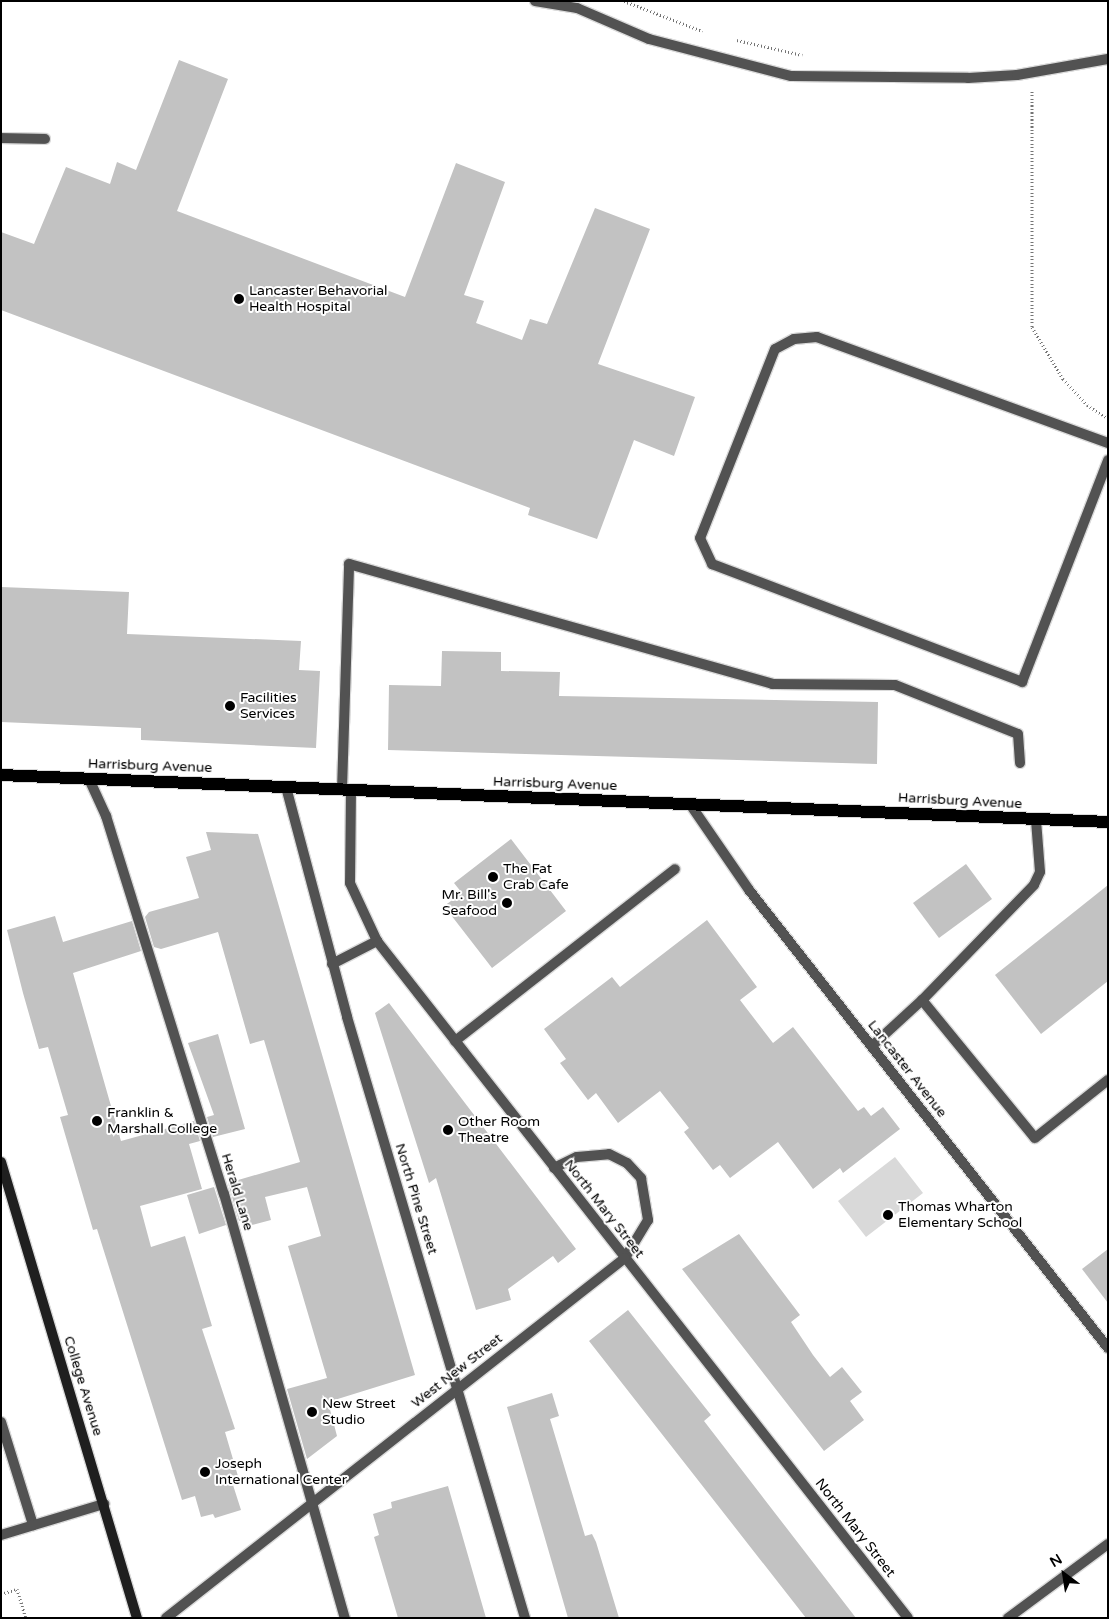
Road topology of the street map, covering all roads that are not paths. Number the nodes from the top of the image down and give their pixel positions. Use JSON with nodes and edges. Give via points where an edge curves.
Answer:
{"nodes":[{"id":1,"x":535,"y":1,"type":"edge"},
{"id":2,"x":574,"y":4,"type":"edge"},
{"id":3,"x":1108,"y":59,"type":"edge"},
{"id":4,"x":1,"y":138,"type":"edge"},
{"id":5,"x":46,"y":139,"type":"dead end"},
{"id":6,"x":1108,"y":443,"type":"edge"},
{"id":7,"x":1108,"y":460,"type":"edge"},
{"id":8,"x":1020,"y":763,"type":"dead end"},
{"id":9,"x":1,"y":775,"type":"edge"},
{"id":10,"x":89,"y":779,"type":"junction"},
{"id":11,"x":286,"y":787,"type":"junction"},
{"id":12,"x":347,"y":790,"type":"junction"},
{"id":13,"x":690,"y":804,"type":"junction"},
{"id":14,"x":1036,"y":820,"type":"junction"},
{"id":15,"x":1108,"y":822,"type":"edge"},
{"id":16,"x":674,"y":869,"type":"dead end"},
{"id":17,"x":377,"y":942,"type":"junction"},
{"id":18,"x":332,"y":964,"type":"junction"},
{"id":19,"x":922,"y":1000,"type":"junction"},
{"id":20,"x":455,"y":1041,"type":"junction"},
{"id":21,"x":872,"y":1046,"type":"junction"},
{"id":22,"x":1108,"y":1080,"type":"edge"},
{"id":23,"x":1,"y":1162,"type":"edge"},
{"id":24,"x":554,"y":1168,"type":"junction"},
{"id":25,"x":625,"y":1258,"type":"junction"},
{"id":26,"x":1108,"y":1348,"type":"edge"},
{"id":27,"x":457,"y":1388,"type":"junction"},
{"id":28,"x":1,"y":1422,"type":"edge"},
{"id":29,"x":311,"y":1502,"type":"junction"},
{"id":30,"x":104,"y":1504,"type":"junction"},
{"id":31,"x":33,"y":1525,"type":"junction"},
{"id":32,"x":1,"y":1535,"type":"edge"},
{"id":33,"x":1108,"y":1544,"type":"edge"},
{"id":34,"x":137,"y":1618,"type":"edge"},
{"id":35,"x":166,"y":1618,"type":"edge"},
{"id":36,"x":345,"y":1618,"type":"edge"},
{"id":37,"x":525,"y":1618,"type":"edge"},
{"id":38,"x":908,"y":1618,"type":"edge"},
{"id":39,"x":1008,"y":1618,"type":"edge"}],
"edges":[{"from":1,"to":2,"type":"street"},
{"from":2,"to":3,"type":"street","via":[[649,39],[791,76],[968,78],[1017,75]]},
{"from":4,"to":5,"type":"street"},
{"from":6,"to":7,"type":"street","via":[[817,337],[794,339],[775,349],[700,538],[712,564],[1022,682]]},
{"from":8,"to":12,"type":"street","name":"North Mary Street","via":[[1018,734],[895,685],[772,684],[349,564]]},
{"from":9,"to":10,"type":"main road","name":"Harrisburg Avenue"},
{"from":10,"to":11,"type":"main road","name":"Harrisburg Avenue"},
{"from":10,"to":29,"type":"street","name":"Herald Lane","via":[[106,816],[224,1194]]},
{"from":11,"to":12,"type":"main road","name":"Harrisburg Avenue"},
{"from":11,"to":18,"type":"street","name":"North Pine Street"},
{"from":12,"to":13,"type":"main road","name":"Harrisburg Avenue"},
{"from":12,"to":17,"type":"street","name":"North Mary Street","via":[[350,883]]},
{"from":13,"to":14,"type":"main road","name":"Harrisburg Avenue"},
{"from":13,"to":21,"type":"street","name":"Lancaster Avenue","via":[[749,890]]},
{"from":14,"to":15,"type":"main road","name":"Harrisburg Avenue"},
{"from":14,"to":19,"type":"street","via":[[1040,872],[1034,885]]},
{"from":16,"to":20,"type":"street"},
{"from":17,"to":18,"type":"street"},
{"from":17,"to":20,"type":"street","name":"North Mary Street"},
{"from":18,"to":27,"type":"street","name":"North Pine Street"},
{"from":19,"to":21,"type":"street"},
{"from":19,"to":22,"type":"street","via":[[1035,1138]]},
{"from":20,"to":24,"type":"street","name":"North Mary Street"},
{"from":21,"to":26,"type":"street","name":"Lancaster Avenue"},
{"from":23,"to":30,"type":"main road","name":"College Avenue"},
{"from":24,"to":25,"type":"street","name":"North Mary Street"},
{"from":24,"to":25,"type":"street","via":[[586,1155],[609,1154],[627,1163],[641,1178],[648,1220]]},
{"from":25,"to":27,"type":"street","name":"West New Street"},
{"from":25,"to":38,"type":"street","name":"North Mary Street"},
{"from":27,"to":29,"type":"street","name":"West New Street"},
{"from":27,"to":37,"type":"street","name":"North Pine Street"},
{"from":28,"to":31,"type":"street"},
{"from":29,"to":35,"type":"street","name":"West New Street"},
{"from":29,"to":36,"type":"street","name":"Herald Lane"},
{"from":30,"to":31,"type":"street"},
{"from":30,"to":34,"type":"main road","name":"College Avenue"},
{"from":31,"to":32,"type":"street"},
{"from":33,"to":39,"type":"street"}]}
